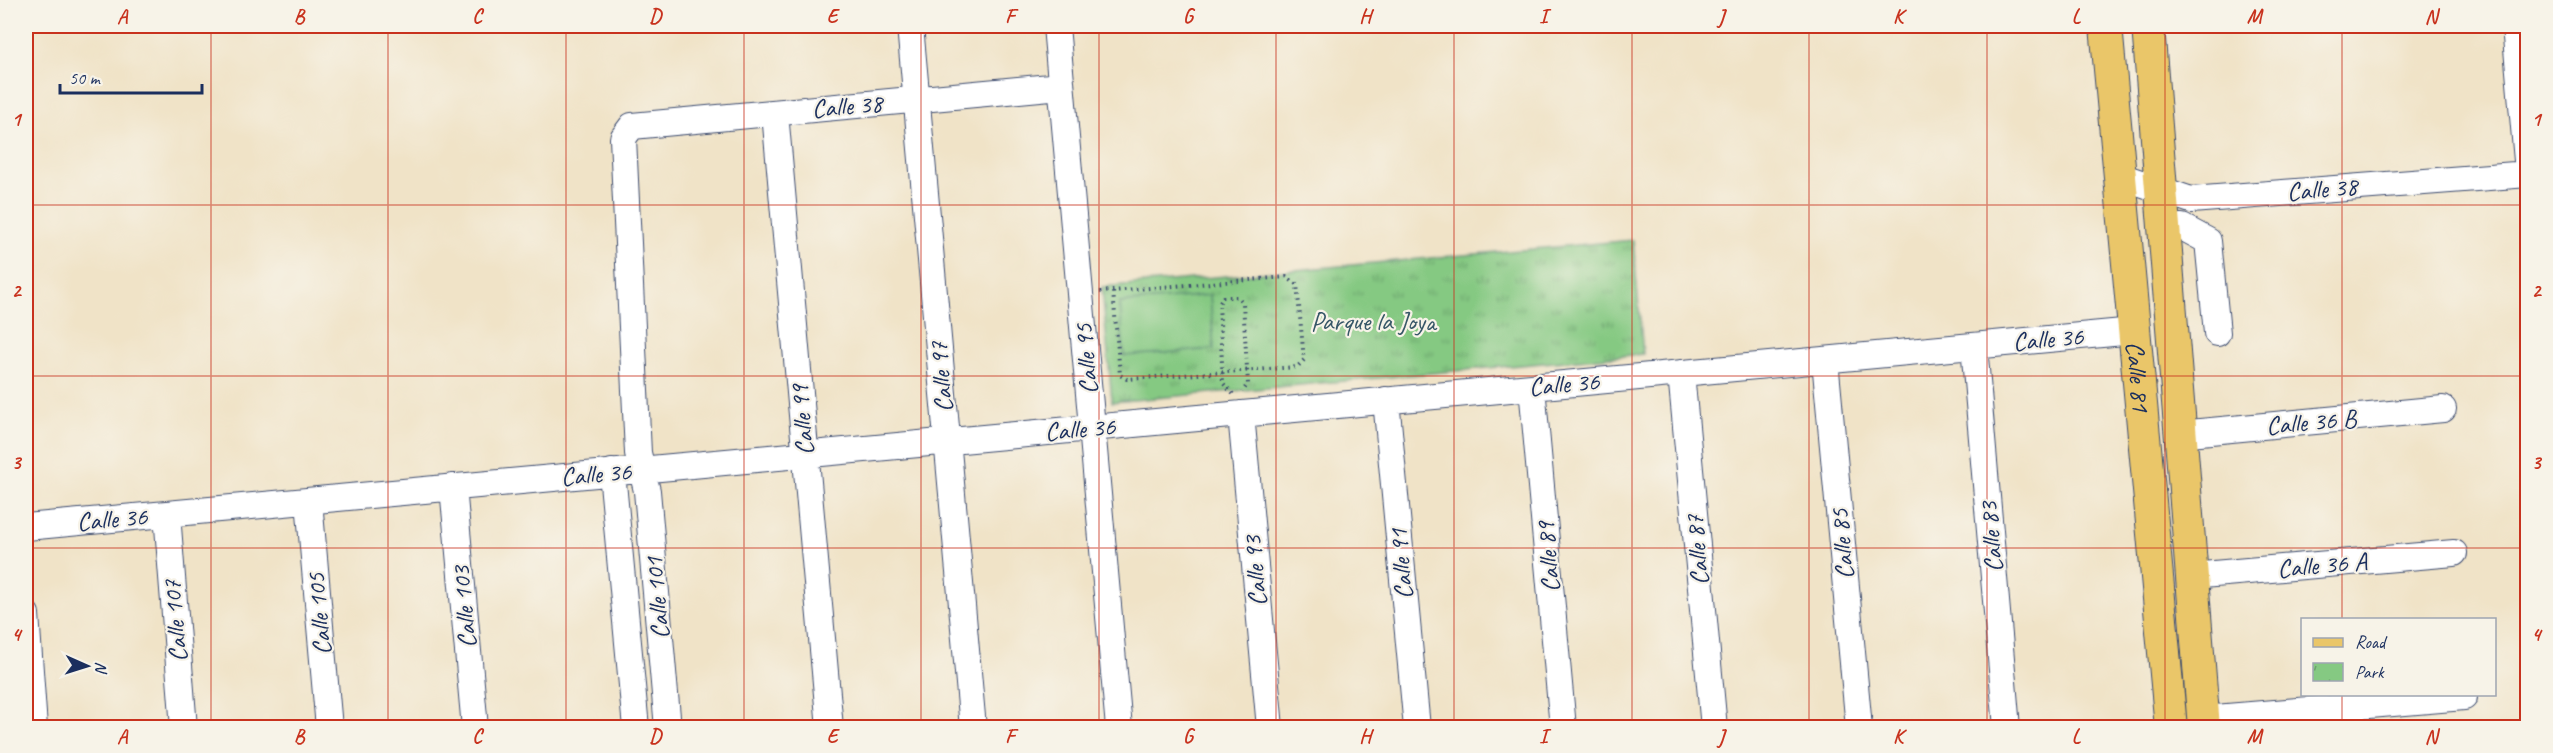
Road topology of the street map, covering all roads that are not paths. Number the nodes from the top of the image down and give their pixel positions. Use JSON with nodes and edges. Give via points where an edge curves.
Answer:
{"nodes":[{"id":1,"x":910,"y":26,"type":"edge"},
{"id":2,"x":1056,"y":26,"type":"edge"},
{"id":3,"x":2106,"y":26,"type":"edge"},
{"id":4,"x":2148,"y":26,"type":"edge"},
{"id":5,"x":2515,"y":26,"type":"edge"},
{"id":6,"x":1061,"y":86,"type":"junction"},
{"id":7,"x":916,"y":100,"type":"junction"},
{"id":8,"x":775,"y":113,"type":"junction"},
{"id":9,"x":632,"y":126,"type":"joint"},
{"id":10,"x":2528,"y":173,"type":"edge"},
{"id":11,"x":2120,"y":176,"type":"junction"},
{"id":12,"x":2161,"y":190,"type":"junction"},
{"id":13,"x":2163,"y":229,"type":"junction"},
{"id":14,"x":2134,"y":332,"type":"junction"},
{"id":15,"x":2217,"y":333,"type":"dead end"},
{"id":16,"x":1974,"y":346,"type":"junction"},
{"id":17,"x":1825,"y":360,"type":"junction"},
{"id":18,"x":1681,"y":373,"type":"junction"},
{"id":19,"x":1532,"y":387,"type":"junction"},
{"id":20,"x":1238,"y":400,"type":"junction"},
{"id":21,"x":1386,"y":400,"type":"junction"},
{"id":22,"x":2443,"y":410,"type":"dead end"},
{"id":23,"x":1092,"y":428,"type":"junction"},
{"id":24,"x":2179,"y":434,"type":"junction"},
{"id":25,"x":947,"y":441,"type":"junction"},
{"id":26,"x":806,"y":454,"type":"junction"},
{"id":27,"x":642,"y":469,"type":"junction"},
{"id":28,"x":612,"y":472,"type":"junction"},
{"id":29,"x":453,"y":487,"type":"junction"},
{"id":30,"x":309,"y":501,"type":"junction"},
{"id":31,"x":167,"y":514,"type":"junction"},
{"id":32,"x":26,"y":527,"type":"edge"},
{"id":33,"x":2454,"y":553,"type":"dead end"},
{"id":34,"x":2191,"y":576,"type":"junction"},
{"id":35,"x":26,"y":614,"type":"edge"},
{"id":36,"x":2464,"y":697,"type":"dead end"},
{"id":37,"x":2203,"y":723,"type":"edge"},
{"id":38,"x":34,"y":728,"type":"edge"},
{"id":39,"x":184,"y":728,"type":"edge"},
{"id":40,"x":329,"y":728,"type":"edge"},
{"id":41,"x":474,"y":728,"type":"edge"},
{"id":42,"x":636,"y":728,"type":"edge"},
{"id":43,"x":668,"y":728,"type":"edge"},
{"id":44,"x":830,"y":728,"type":"edge"},
{"id":45,"x":973,"y":728,"type":"edge"},
{"id":46,"x":1119,"y":728,"type":"edge"},
{"id":47,"x":1270,"y":728,"type":"edge"},
{"id":48,"x":1417,"y":728,"type":"edge"},
{"id":49,"x":1563,"y":728,"type":"edge"},
{"id":50,"x":1714,"y":728,"type":"edge"},
{"id":51,"x":1859,"y":728,"type":"edge"},
{"id":52,"x":2007,"y":728,"type":"edge"},
{"id":53,"x":2170,"y":728,"type":"edge"}],
"edges":[{"from":1,"to":7,"type":"street","name":"Calle 97"},
{"from":2,"to":6,"type":"street","name":"Calle 95"},
{"from":3,"to":11,"type":"main road","name":"Calle 81"},
{"from":4,"to":12,"type":"main road","name":"Calle 81"},
{"from":5,"to":10,"type":"street"},
{"from":6,"to":7,"type":"street","name":"Calle 38"},
{"from":6,"to":23,"type":"street","name":"Calle 95"},
{"from":7,"to":8,"type":"street","name":"Calle 38"},
{"from":7,"to":25,"type":"street","name":"Calle 97"},
{"from":8,"to":9,"type":"street","name":"Calle 38"},
{"from":8,"to":26,"type":"street","name":"Calle 99"},
{"from":9,"to":27,"type":"street","name":"Calle 101","via":[[623,138],[638,453]]},
{"from":10,"to":12,"type":"street","name":"Calle 38","via":[[2191,200]]},
{"from":11,"to":12,"type":"street","name":"Calle 38"},
{"from":11,"to":14,"type":"main road","name":"Calle 81"},
{"from":12,"to":13,"type":"main road","name":"Calle 81"},
{"from":13,"to":15,"type":"street","via":[[2182,227],[2208,241]]},
{"from":13,"to":24,"type":"main road","name":"Calle 81"},
{"from":14,"to":16,"type":"street","name":"Calle 36"},
{"from":14,"to":53,"type":"main road","name":"Calle 81"},
{"from":16,"to":17,"type":"street","name":"Calle 36"},
{"from":16,"to":52,"type":"street","name":"Calle 83"},
{"from":17,"to":18,"type":"street","name":"Calle 36"},
{"from":17,"to":51,"type":"street","name":"Calle 85"},
{"from":18,"to":19,"type":"street","name":"Calle 36"},
{"from":18,"to":50,"type":"street","name":"Calle 87"},
{"from":19,"to":21,"type":"street","name":"Calle 36"},
{"from":19,"to":49,"type":"street","name":"Calle 89"},
{"from":20,"to":21,"type":"street","name":"Calle 36"},
{"from":20,"to":23,"type":"street","name":"Calle 36"},
{"from":20,"to":47,"type":"street","name":"Calle 93"},
{"from":21,"to":48,"type":"street","name":"Calle 91"},
{"from":22,"to":24,"type":"street","name":"Calle 36 B"},
{"from":23,"to":25,"type":"street","name":"Calle 36"},
{"from":23,"to":46,"type":"street","name":"Calle 95"},
{"from":24,"to":34,"type":"main road","name":"Calle 81"},
{"from":25,"to":26,"type":"street","name":"Calle 36"},
{"from":25,"to":45,"type":"street","name":"Calle 97"},
{"from":26,"to":27,"type":"street","name":"Calle 36"},
{"from":26,"to":44,"type":"street","name":"Calle 99"},
{"from":27,"to":28,"type":"street","name":"Calle 36"},
{"from":27,"to":43,"type":"street","name":"Calle 101"},
{"from":28,"to":29,"type":"street","name":"Calle 36"},
{"from":28,"to":42,"type":"street","name":"Calle 101"},
{"from":29,"to":30,"type":"street","name":"Calle 36"},
{"from":29,"to":41,"type":"street","name":"Calle 103"},
{"from":30,"to":31,"type":"street","name":"Calle 36"},
{"from":30,"to":40,"type":"street","name":"Calle 105"},
{"from":31,"to":32,"type":"street","name":"Calle 36"},
{"from":31,"to":39,"type":"street","name":"Calle 107"},
{"from":33,"to":34,"type":"street","name":"Calle 36 A"},
{"from":34,"to":37,"type":"main road","name":"Calle 81"},
{"from":35,"to":38,"type":"street"},
{"from":36,"to":37,"type":"street"}]}
